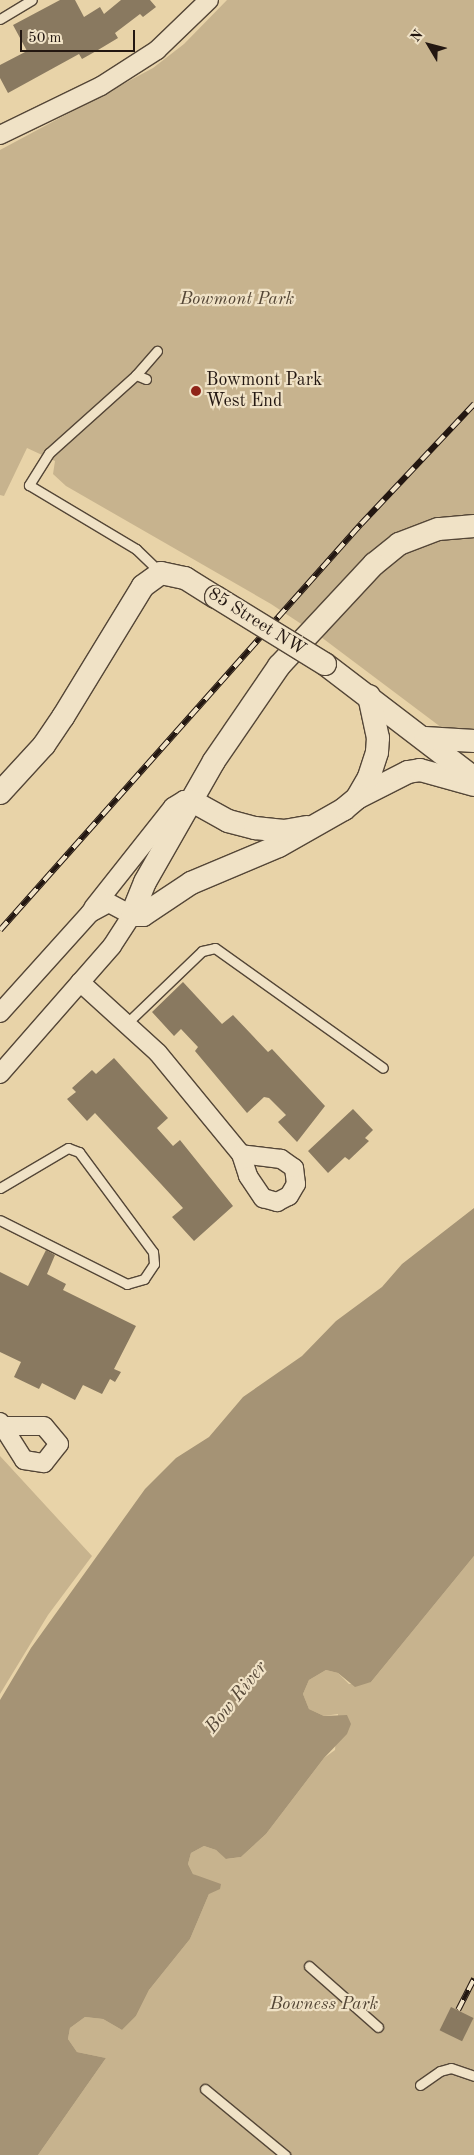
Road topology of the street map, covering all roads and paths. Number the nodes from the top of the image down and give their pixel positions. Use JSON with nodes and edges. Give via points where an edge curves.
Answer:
{"nodes":[{"id":1,"x":32,"y":0,"type":"edge"},
{"id":2,"x":209,"y":0,"type":"edge"},
{"id":3,"x":0,"y":19,"type":"edge"},
{"id":4,"x":0,"y":135,"type":"edge"},
{"id":5,"x":156,"y":351,"type":"dead end"},
{"id":6,"x":136,"y":375,"type":"junction"},
{"id":7,"x":146,"y":379,"type":"dead end"},
{"id":8,"x":474,"y":526,"type":"edge"},
{"id":9,"x":161,"y":573,"type":"junction"},
{"id":10,"x":369,"y":696,"type":"junction"},
{"id":11,"x":425,"y":738,"type":"junction"},
{"id":12,"x":474,"y":741,"type":"edge"},
{"id":13,"x":474,"y":778,"type":"edge"},
{"id":14,"x":474,"y":785,"type":"edge"},
{"id":15,"x":0,"y":793,"type":"edge"},
{"id":16,"x":357,"y":798,"type":"junction"},
{"id":17,"x":192,"y":801,"type":"junction"},
{"id":18,"x":314,"y":826,"type":"junction"},
{"id":19,"x":90,"y":913,"type":"junction"},
{"id":20,"x":132,"y":915,"type":"junction"},
{"id":21,"x":80,"y":982,"type":"junction"},
{"id":22,"x":0,"y":1013,"type":"edge"},
{"id":23,"x":126,"y":1024,"type":"junction"},
{"id":24,"x":383,"y":1068,"type":"dead end"},
{"id":25,"x":0,"y":1074,"type":"edge"},
{"id":26,"x":241,"y":1154,"type":"dead end"},
{"id":27,"x":0,"y":1188,"type":"edge"},
{"id":28,"x":0,"y":1220,"type":"edge"},
{"id":29,"x":309,"y":1966,"type":"dead end"},
{"id":30,"x":378,"y":2027,"type":"dead end"},
{"id":31,"x":474,"y":2076,"type":"edge"},
{"id":32,"x":420,"y":2085,"type":"dead end"},
{"id":33,"x":205,"y":2089,"type":"dead end"},
{"id":34,"x":286,"y":2155,"type":"edge"}],
"edges":[{"from":1,"to":3,"type":"lane"},
{"from":2,"to":4,"type":"street","via":[[157,50],[101,86]]},
{"from":5,"to":6,"type":"lane"},
{"from":6,"to":7,"type":"lane"},
{"from":6,"to":9,"type":"lane","via":[[49,453],[29,485],[136,550]]},
{"from":8,"to":17,"type":"street","via":[[419,534],[399,544],[374,564],[273,674],[245,712]]},
{"from":9,"to":10,"type":"street","name":"85 Street NW","bridge":true,"via":[[185,578],[325,664]]},
{"from":9,"to":15,"type":"street","via":[[138,594],[58,724]]},
{"from":10,"to":11,"type":"street","name":"85 Street NW"},
{"from":10,"to":16,"type":"street","via":[[378,738],[377,752],[369,777]]},
{"from":11,"to":12,"type":"street"},
{"from":11,"to":13,"type":"street","name":"85 Street NW"},
{"from":14,"to":16,"type":"street","via":[[420,770],[388,780]]},
{"from":16,"to":18,"type":"street"},
{"from":17,"to":18,"type":"street","via":[[228,820],[255,828],[284,831]]},
{"from":17,"to":19,"type":"street","via":[[184,800],[173,808]]},
{"from":17,"to":20,"type":"street","via":[[145,882]]},
{"from":18,"to":20,"type":"street","via":[[279,846],[191,883],[143,915]]},
{"from":19,"to":20,"type":"street","via":[[109,903]]},
{"from":19,"to":22,"type":"street"},
{"from":20,"to":21,"type":"street","via":[[112,946]]},
{"from":21,"to":23,"type":"street"},
{"from":21,"to":25,"type":"street"},
{"from":23,"to":24,"type":"lane","via":[[202,951],[215,948]]},
{"from":23,"to":26,"type":"street","via":[[158,1053]]},
{"from":27,"to":28,"type":"lane","via":[[68,1148],[79,1152],[153,1252],[154,1264],[144,1279],[127,1284]]},
{"from":29,"to":30,"type":"lane"},
{"from":31,"to":32,"type":"lane","via":[[451,2068],[440,2071]]},
{"from":33,"to":34,"type":"lane"}]}
